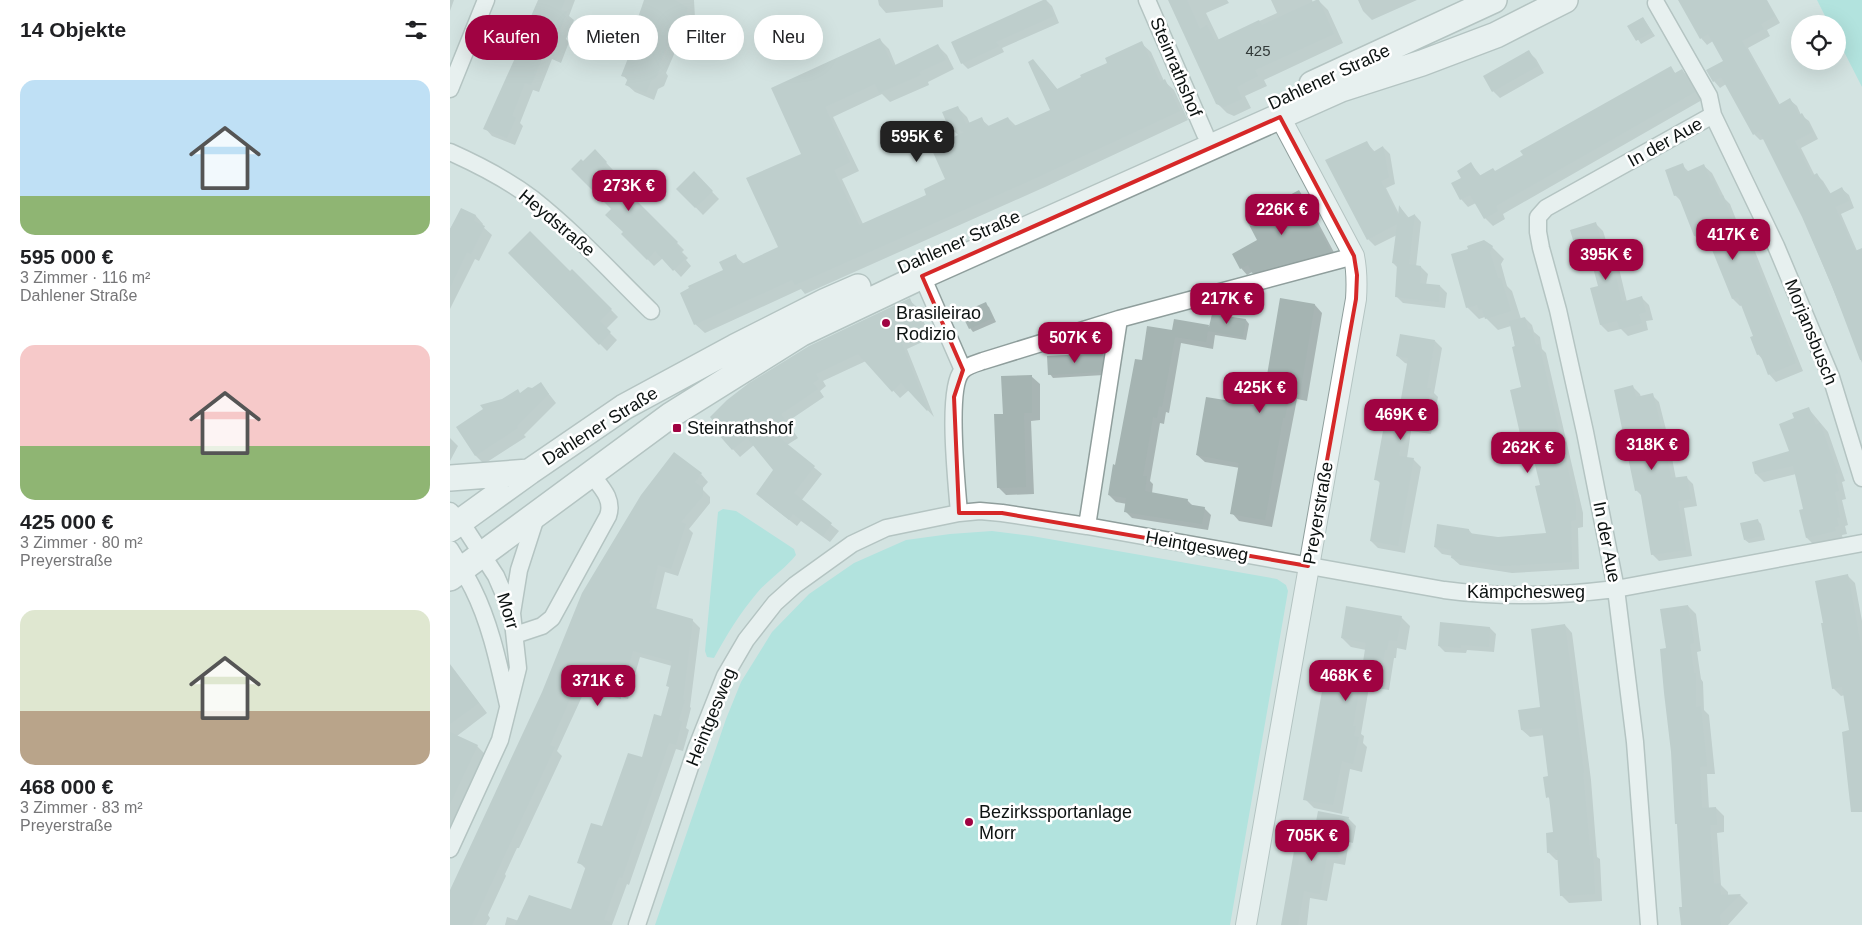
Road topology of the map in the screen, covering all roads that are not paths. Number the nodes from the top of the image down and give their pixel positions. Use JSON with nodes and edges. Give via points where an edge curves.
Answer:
{"nodes":[{"id":1,"x":486,"y":0,"type":"edge"},
{"id":2,"x":1147,"y":0,"type":"edge"},
{"id":3,"x":1494,"y":0,"type":"edge"},
{"id":4,"x":1565,"y":0,"type":"edge"},
{"id":5,"x":1656,"y":3,"type":"dead end"},
{"id":6,"x":450,"y":89,"type":"edge"},
{"id":7,"x":1713,"y":115,"type":"junction"},
{"id":8,"x":1280,"y":117,"type":"junction"},
{"id":9,"x":1205,"y":134,"type":"junction"},
{"id":10,"x":450,"y":152,"type":"edge"},
{"id":11,"x":1354,"y":256,"type":"junction"},
{"id":12,"x":922,"y":276,"type":"junction"},
{"id":13,"x":651,"y":311,"type":"dead end"},
{"id":14,"x":1119,"y":319,"type":"junction"},
{"id":15,"x":963,"y":370,"type":"junction"},
{"id":16,"x":529,"y":472,"type":"junction"},
{"id":17,"x":591,"y":474,"type":"junction"},
{"id":18,"x":450,"y":478,"type":"edge"},
{"id":19,"x":1862,"y":478,"type":"edge"},
{"id":20,"x":538,"y":512,"type":"junction"},
{"id":21,"x":959,"y":513,"type":"junction"},
{"id":22,"x":454,"y":521,"type":"edge"},
{"id":23,"x":1087,"y":526,"type":"junction"},
{"id":24,"x":1862,"y":542,"type":"edge"},
{"id":25,"x":483,"y":553,"type":"junction"},
{"id":26,"x":454,"y":565,"type":"edge"},
{"id":27,"x":1308,"y":566,"type":"junction"},
{"id":28,"x":1616,"y":589,"type":"junction"},
{"id":29,"x":512,"y":614,"type":"junction"},
{"id":30,"x":515,"y":635,"type":"junction"},
{"id":31,"x":509,"y":709,"type":"junction"},
{"id":32,"x":450,"y":849,"type":"edge"},
{"id":33,"x":637,"y":925,"type":"edge"},
{"id":34,"x":1246,"y":925,"type":"edge"},
{"id":35,"x":1649,"y":925,"type":"edge"}],
"edges":[{"from":1,"to":6,"type":"street"},
{"from":2,"to":9,"type":"street","name":"Steinrathshof"},
{"from":3,"to":9,"type":"main road","name":"Dahlener Straße"},
{"from":4,"to":8,"type":"main road","name":"Dahlener Straße","via":[[1496,35],[1341,90]]},
{"from":5,"to":7,"type":"street","name":"Morjansbusch","via":[[1709,96]]},
{"from":7,"to":19,"type":"street","name":"Morjansbusch","via":[[1776,246],[1831,377]]},
{"from":7,"to":28,"type":"street","name":"In der Aue","via":[[1546,208],[1538,217],[1541,248],[1585,432]]},
{"from":8,"to":11,"type":"street","name":"Preyerstraße"},
{"from":8,"to":12,"type":"main road","name":"Dahlener Straße"},
{"from":9,"to":16,"type":"main road","name":"Dahlener Straße","via":[[826,301],[624,408]]},
{"from":10,"to":13,"type":"street","name":"Heydstraße","via":[[484,167],[532,198],[577,236]]},
{"from":11,"to":14,"type":"street"},
{"from":11,"to":27,"type":"street","name":"Preyerstraße","via":[[1356,299]]},
{"from":12,"to":15,"type":"street"},
{"from":12,"to":17,"type":"main road","name":"Dahlener Straße","via":[[802,333],[672,416]]},
{"from":14,"to":15,"type":"street"},
{"from":14,"to":23,"type":"street"},
{"from":15,"to":21,"type":"street","via":[[954,397]]},
{"from":16,"to":18,"type":"main road"},
{"from":16,"to":22,"type":"main road","name":"Dahlener Straße"},
{"from":17,"to":20,"type":"main road","name":"Dahlener Straße"},
{"from":17,"to":30,"type":"street","name":"Dahlener Straße","via":[[609,499],[611,509],[608,516],[552,618],[542,626]]},
{"from":20,"to":25,"type":"main road","name":"Dahlener Straße"},
{"from":20,"to":29,"type":"street","via":[[519,570]]},
{"from":21,"to":23,"type":"street","name":"Heintgesweg","via":[[1002,513]]},
{"from":21,"to":33,"type":"street","name":"Heintgesweg","via":[[886,528],[852,544],[775,603],[725,676]]},
{"from":22,"to":25,"type":"street","name":"Morr"},
{"from":23,"to":27,"type":"street","name":"Heintgesweg"},
{"from":24,"to":28,"type":"street","name":"Kämpchesweg"},
{"from":25,"to":26,"type":"main road","name":"Dahlener Straße"},
{"from":25,"to":29,"type":"street","name":"Morr"},
{"from":26,"to":31,"type":"street","name":"Morr","via":[[474,591],[486,620]]},
{"from":27,"to":28,"type":"street","name":"Kämpchesweg","via":[[1482,595],[1570,594]]},
{"from":27,"to":34,"type":"street","name":"Preyerstraße"},
{"from":28,"to":35,"type":"street","name":"In der Aue","via":[[1634,742]]},
{"from":29,"to":30,"type":"street","name":"Morr"},
{"from":30,"to":31,"type":"street","name":"Morr","via":[[518,668]]},
{"from":31,"to":32,"type":"street","name":"Morr","via":[[497,749]]}]}
